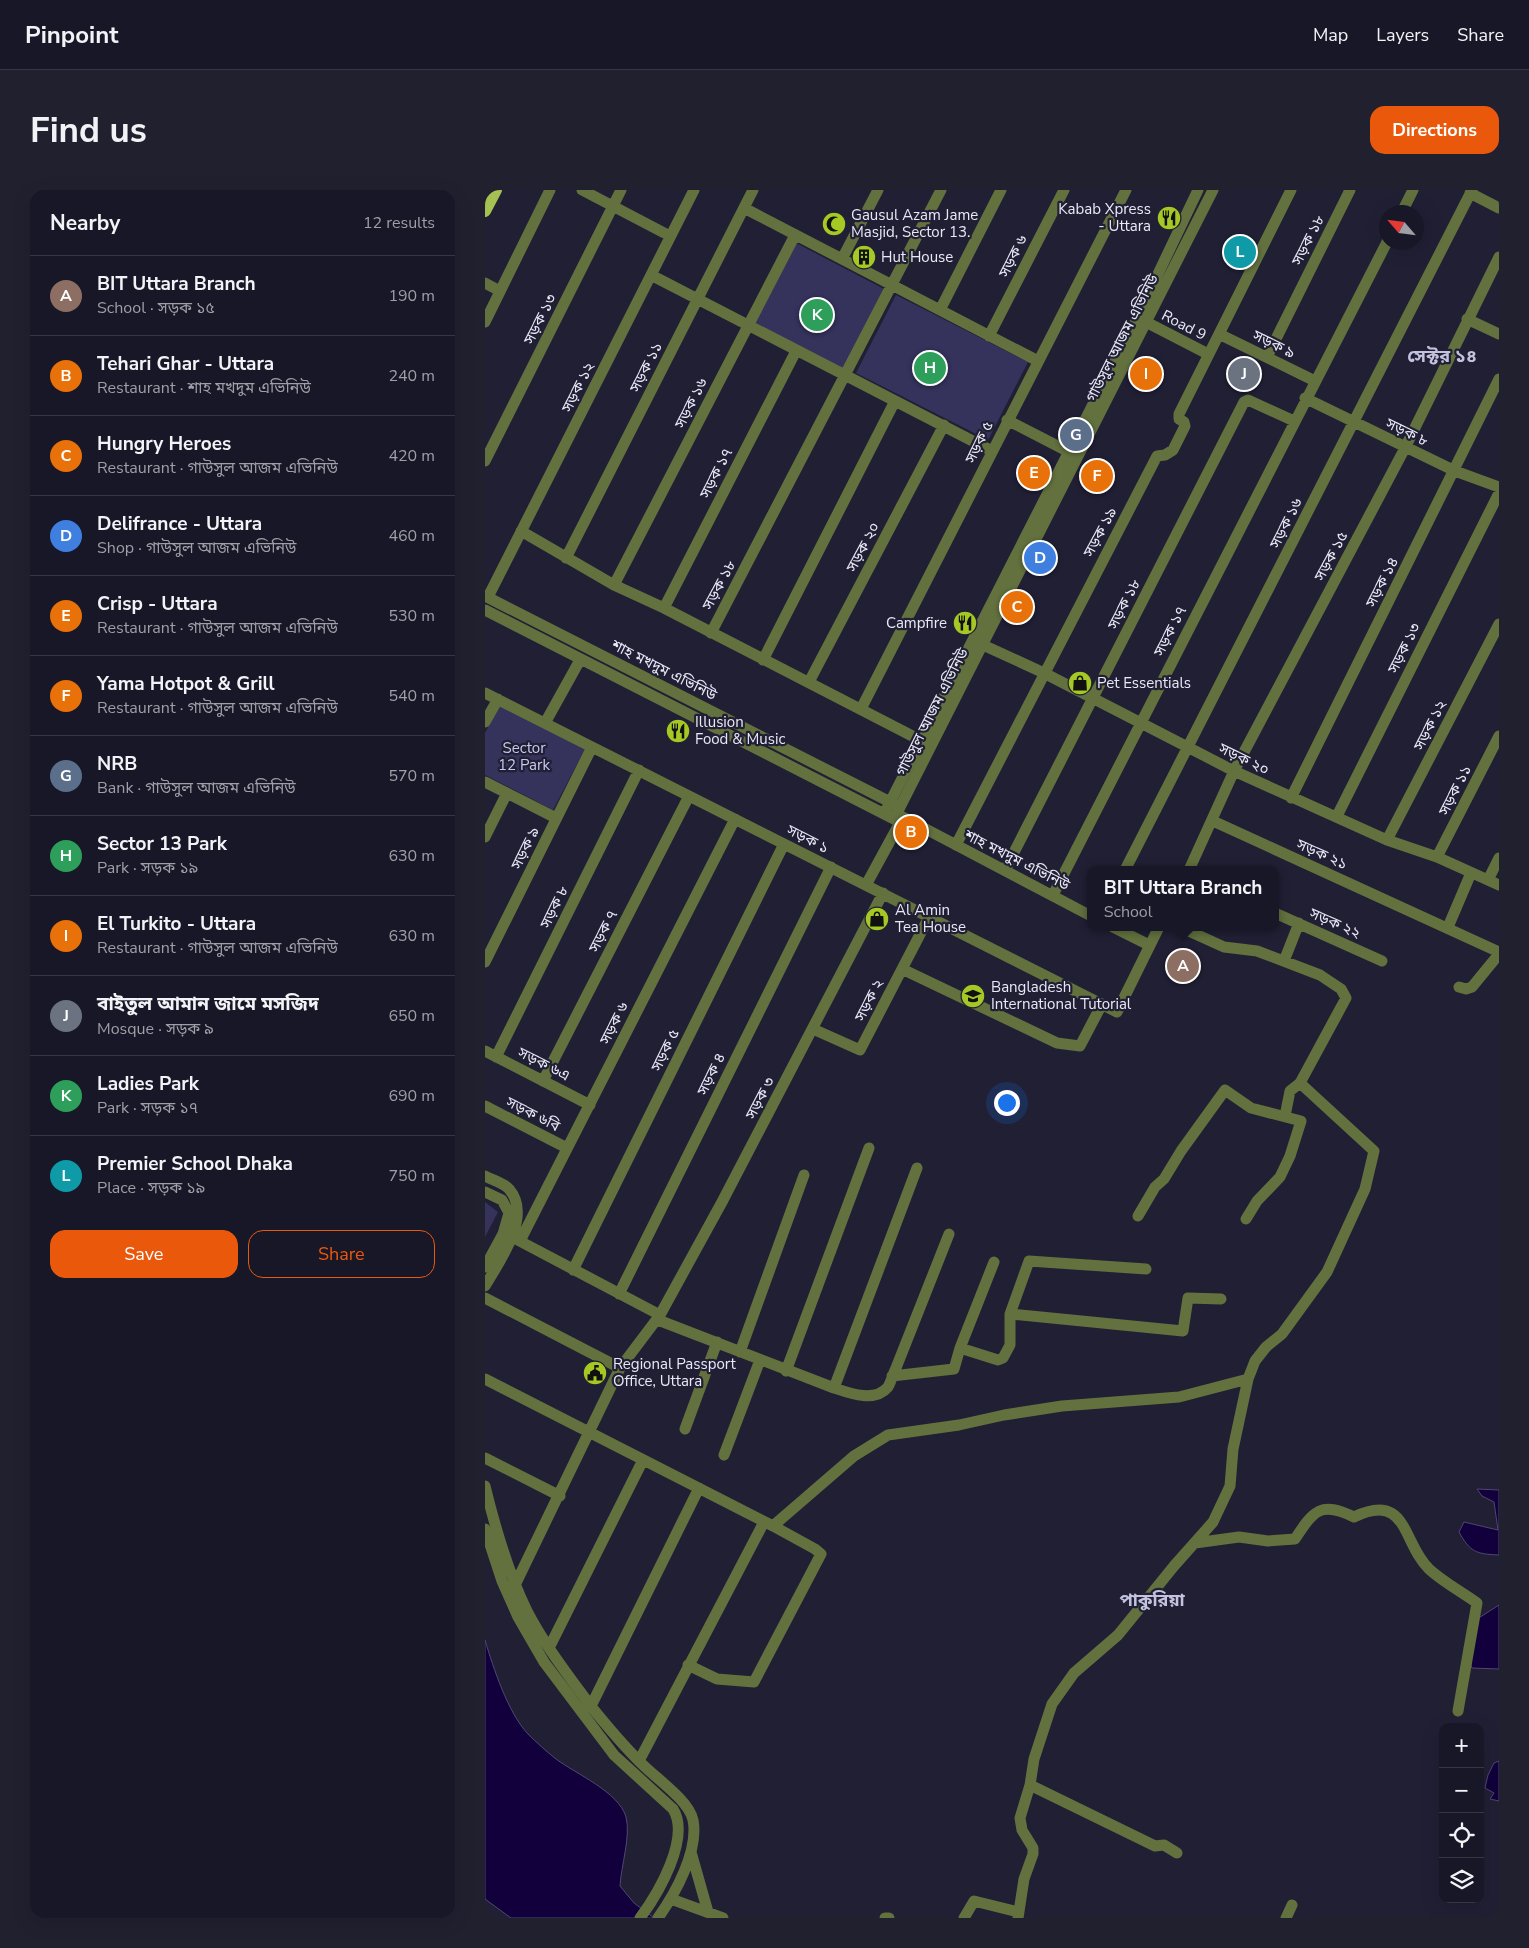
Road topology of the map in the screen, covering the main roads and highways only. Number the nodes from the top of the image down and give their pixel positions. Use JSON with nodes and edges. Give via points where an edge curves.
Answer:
{"nodes":[{"id":1,"x":496,"y":190,"type":"edge"},
{"id":2,"x":485,"y":211,"type":"edge"}],
"edges":[{"from":1,"to":2,"type":"main road"}]}
